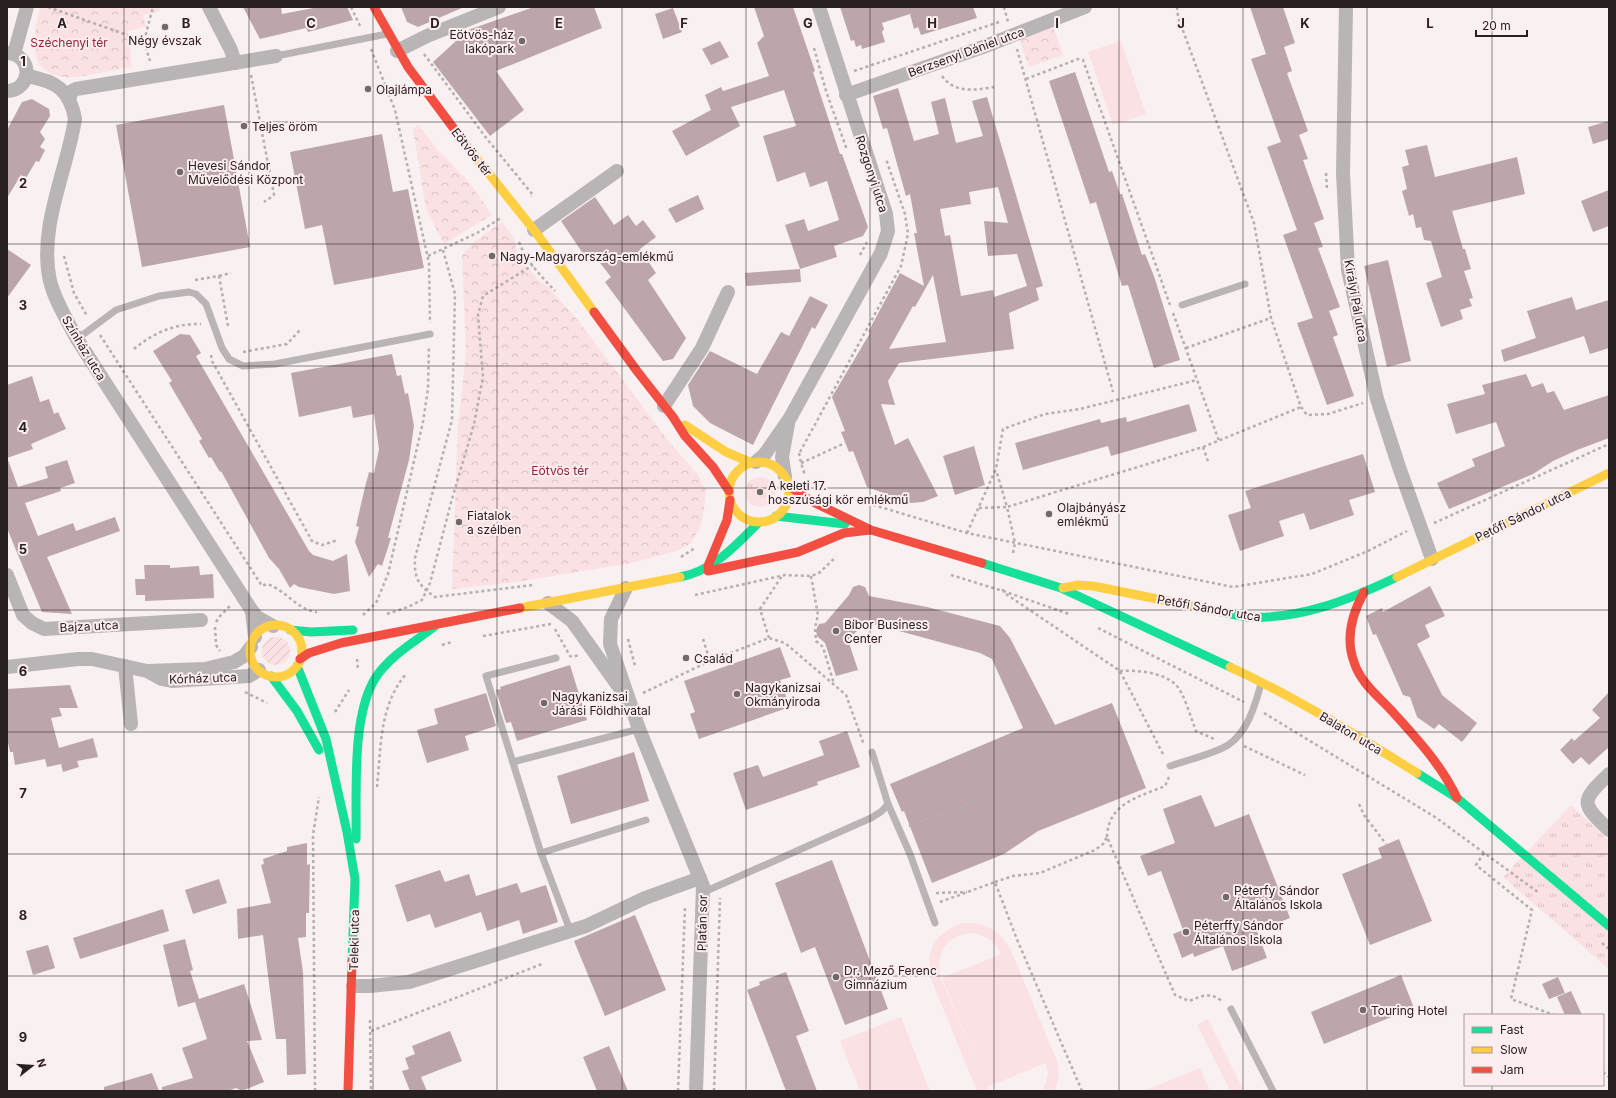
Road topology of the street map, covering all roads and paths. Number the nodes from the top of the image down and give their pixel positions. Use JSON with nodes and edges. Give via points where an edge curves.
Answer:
{"nodes":[{"id":1,"x":27,"y":7,"type":"edge"},
{"id":2,"x":48,"y":7,"type":"edge"},
{"id":3,"x":153,"y":7,"type":"edge"},
{"id":4,"x":209,"y":7,"type":"edge"},
{"id":5,"x":351,"y":7,"type":"edge"},
{"id":6,"x":374,"y":7,"type":"edge"},
{"id":7,"x":499,"y":7,"type":"edge"},
{"id":8,"x":818,"y":7,"type":"edge"},
{"id":9,"x":1004,"y":7,"type":"edge"},
{"id":10,"x":1086,"y":7,"type":"edge"},
{"id":11,"x":1177,"y":7,"type":"edge"},
{"id":12,"x":1346,"y":7,"type":"edge"},
{"id":13,"x":1015,"y":17,"type":"dead end"},
{"id":14,"x":1008,"y":19,"type":"junction"},
{"id":15,"x":360,"y":26,"type":"dead end"},
{"id":16,"x":388,"y":34,"type":"junction"},
{"id":17,"x":1013,"y":35,"type":"junction"},
{"id":18,"x":366,"y":39,"type":"junction"},
{"id":19,"x":144,"y":41,"type":"junction"},
{"id":20,"x":814,"y":45,"type":"dead end"},
{"id":21,"x":397,"y":51,"type":"junction"},
{"id":22,"x":10,"y":53,"type":"edge"},
{"id":23,"x":276,"y":56,"type":"joint"},
{"id":24,"x":242,"y":62,"type":"junction"},
{"id":25,"x":852,"y":64,"type":"dead end"},
{"id":26,"x":931,"y":64,"type":"junction"},
{"id":27,"x":854,"y":71,"type":"junction"},
{"id":28,"x":27,"y":76,"type":"junction"},
{"id":29,"x":155,"y":77,"type":"junction"},
{"id":30,"x":1026,"y":79,"type":"junction"},
{"id":31,"x":994,"y":86,"type":"dead end"},
{"id":32,"x":863,"y":89,"type":"junction"},
{"id":33,"x":7,"y":91,"type":"edge"},
{"id":34,"x":846,"y":95,"type":"junction"},
{"id":35,"x":69,"y":99,"type":"junction"},
{"id":36,"x":885,"y":155,"type":"dead end"},
{"id":37,"x":850,"y":158,"type":"dead end"},
{"id":38,"x":617,"y":171,"type":"dead end"},
{"id":39,"x":264,"y":202,"type":"dead end"},
{"id":40,"x":534,"y":230,"type":"junction"},
{"id":41,"x":868,"y":239,"type":"dead end"},
{"id":42,"x":64,"y":251,"type":"dead end"},
{"id":43,"x":428,"y":256,"type":"junction"},
{"id":44,"x":859,"y":258,"type":"dead end"},
{"id":45,"x":532,"y":265,"type":"dead end"},
{"id":46,"x":231,"y":273,"type":"dead end"},
{"id":47,"x":219,"y":276,"type":"dead end"},
{"id":48,"x":1245,"y":284,"type":"dead end"},
{"id":49,"x":728,"y":292,"type":"dead end"},
{"id":50,"x":1182,"y":305,"type":"dead end"},
{"id":51,"x":1271,"y":318,"type":"junction"},
{"id":52,"x":205,"y":324,"type":"dead end"},
{"id":53,"x":94,"y":326,"type":"junction"},
{"id":54,"x":300,"y":329,"type":"dead end"},
{"id":55,"x":430,"y":334,"type":"junction"},
{"id":56,"x":77,"y":339,"type":"junction"},
{"id":57,"x":1186,"y":348,"type":"junction"},
{"id":58,"x":134,"y":349,"type":"dead end"},
{"id":59,"x":254,"y":351,"type":"dead end"},
{"id":60,"x":211,"y":353,"type":"dead end"},
{"id":61,"x":1197,"y":380,"type":"junction"},
{"id":62,"x":1113,"y":392,"type":"dead end"},
{"id":63,"x":1366,"y":402,"type":"dead end"},
{"id":64,"x":664,"y":406,"type":"junction"},
{"id":65,"x":1302,"y":407,"type":"junction"},
{"id":66,"x":673,"y":417,"type":"junction"},
{"id":67,"x":790,"y":418,"type":"junction"},
{"id":68,"x":1219,"y":441,"type":"junction"},
{"id":69,"x":846,"y":443,"type":"dead end"},
{"id":70,"x":1609,"y":444,"type":"edge"},
{"id":71,"x":1203,"y":447,"type":"junction"},
{"id":72,"x":799,"y":453,"type":"dead end"},
{"id":73,"x":754,"y":462,"type":"junction"},
{"id":74,"x":800,"y":463,"type":"dead end"},
{"id":75,"x":1210,"y":464,"type":"dead end"},
{"id":76,"x":996,"y":469,"type":"junction"},
{"id":77,"x":1609,"y":473,"type":"edge"},
{"id":78,"x":787,"y":482,"type":"junction"},
{"id":79,"x":730,"y":495,"type":"junction"},
{"id":80,"x":858,"y":501,"type":"dead end"},
{"id":81,"x":1007,"y":507,"type":"junction"},
{"id":82,"x":979,"y":508,"type":"junction"},
{"id":83,"x":776,"y":516,"type":"junction"},
{"id":84,"x":758,"y":522,"type":"junction"},
{"id":85,"x":861,"y":526,"type":"junction"},
{"id":86,"x":1420,"y":527,"type":"junction"},
{"id":87,"x":871,"y":530,"type":"junction"},
{"id":88,"x":967,"y":533,"type":"junction"},
{"id":89,"x":338,"y":540,"type":"dead end"},
{"id":90,"x":1015,"y":543,"type":"junction"},
{"id":91,"x":698,"y":546,"type":"dead end"},
{"id":92,"x":840,"y":553,"type":"dead end"},
{"id":93,"x":1432,"y":560,"type":"junction"},
{"id":94,"x":674,"y":561,"type":"dead end"},
{"id":95,"x":708,"y":566,"type":"junction"},
{"id":96,"x":1009,"y":571,"type":"junction"},
{"id":97,"x":949,"y":574,"type":"dead end"},
{"id":98,"x":7,"y":575,"type":"edge"},
{"id":99,"x":692,"y":575,"type":"junction"},
{"id":100,"x":784,"y":576,"type":"junction"},
{"id":101,"x":811,"y":576,"type":"junction"},
{"id":102,"x":540,"y":584,"type":"dead end"},
{"id":103,"x":262,"y":586,"type":"junction"},
{"id":104,"x":626,"y":588,"type":"junction"},
{"id":105,"x":1061,"y":588,"type":"junction"},
{"id":106,"x":426,"y":591,"type":"junction"},
{"id":107,"x":1003,"y":591,"type":"junction"},
{"id":108,"x":1364,"y":592,"type":"junction"},
{"id":109,"x":693,"y":595,"type":"dead end"},
{"id":110,"x":243,"y":598,"type":"junction"},
{"id":111,"x":548,"y":603,"type":"junction"},
{"id":112,"x":252,"y":611,"type":"junction"},
{"id":113,"x":321,"y":612,"type":"dead end"},
{"id":114,"x":379,"y":616,"type":"dead end"},
{"id":115,"x":1074,"y":616,"type":"dead end"},
{"id":116,"x":359,"y":618,"type":"dead end"},
{"id":117,"x":202,"y":620,"type":"dead end"},
{"id":118,"x":437,"y":625,"type":"junction"},
{"id":119,"x":273,"y":626,"type":"junction"},
{"id":120,"x":1095,"y":626,"type":"dead end"},
{"id":121,"x":290,"y":630,"type":"junction"},
{"id":122,"x":627,"y":633,"type":"dead end"},
{"id":123,"x":478,"y":637,"type":"dead end"},
{"id":124,"x":769,"y":638,"type":"junction"},
{"id":125,"x":703,"y":639,"type":"dead end"},
{"id":126,"x":455,"y":641,"type":"dead end"},
{"id":127,"x":253,"y":642,"type":"junction"},
{"id":128,"x":341,"y":643,"type":"junction"},
{"id":129,"x":610,"y":644,"type":"junction"},
{"id":130,"x":437,"y":647,"type":"dead end"},
{"id":131,"x":593,"y":649,"type":"junction"},
{"id":132,"x":556,"y":658,"type":"dead end"},
{"id":133,"x":710,"y":662,"type":"junction"},
{"id":134,"x":299,"y":663,"type":"junction"},
{"id":135,"x":227,"y":664,"type":"junction"},
{"id":136,"x":125,"y":666,"type":"junction"},
{"id":137,"x":7,"y":667,"type":"edge"},
{"id":138,"x":147,"y":671,"type":"junction"},
{"id":139,"x":408,"y":671,"type":"dead end"},
{"id":140,"x":1120,"y":671,"type":"junction"},
{"id":141,"x":265,"y":673,"type":"junction"},
{"id":142,"x":356,"y":675,"type":"dead end"},
{"id":143,"x":230,"y":678,"type":"junction"},
{"id":144,"x":1262,"y":682,"type":"junction"},
{"id":145,"x":351,"y":687,"type":"dead end"},
{"id":146,"x":643,"y":692,"type":"dead end"},
{"id":147,"x":628,"y":698,"type":"junction"},
{"id":148,"x":272,"y":706,"type":"dead end"},
{"id":149,"x":1254,"y":707,"type":"junction"},
{"id":150,"x":335,"y":718,"type":"dead end"},
{"id":151,"x":131,"y":724,"type":"dead end"},
{"id":152,"x":383,"y":724,"type":"dead end"},
{"id":153,"x":639,"y":729,"type":"junction"},
{"id":154,"x":1227,"y":745,"type":"junction"},
{"id":155,"x":872,"y":752,"type":"dead end"},
{"id":156,"x":513,"y":762,"type":"junction"},
{"id":157,"x":1170,"y":766,"type":"junction"},
{"id":158,"x":1609,"y":774,"type":"edge"},
{"id":159,"x":1305,"y":775,"type":"dead end"},
{"id":160,"x":337,"y":790,"type":"junction"},
{"id":161,"x":318,"y":792,"type":"dead end"},
{"id":162,"x":1456,"y":798,"type":"junction"},
{"id":163,"x":974,"y":800,"type":"dead end"},
{"id":164,"x":888,"y":804,"type":"junction"},
{"id":165,"x":1359,"y":804,"type":"dead end"},
{"id":166,"x":646,"y":820,"type":"dead end"},
{"id":167,"x":898,"y":830,"type":"junction"},
{"id":168,"x":1609,"y":830,"type":"edge"},
{"id":169,"x":1107,"y":837,"type":"junction"},
{"id":170,"x":1386,"y":844,"type":"dead end"},
{"id":171,"x":541,"y":853,"type":"junction"},
{"id":172,"x":1484,"y":853,"type":"junction"},
{"id":173,"x":700,"y":878,"type":"junction"},
{"id":174,"x":355,"y":879,"type":"junction"},
{"id":175,"x":995,"y":882,"type":"junction"},
{"id":176,"x":683,"y":884,"type":"junction"},
{"id":177,"x":704,"y":892,"type":"junction"},
{"id":178,"x":967,"y":892,"type":"junction"},
{"id":179,"x":930,"y":894,"type":"dead end"},
{"id":180,"x":1540,"y":894,"type":"dead end"},
{"id":181,"x":935,"y":923,"type":"joint"},
{"id":182,"x":1609,"y":926,"type":"edge"},
{"id":183,"x":570,"y":930,"type":"junction"},
{"id":184,"x":1598,"y":940,"type":"dead end"},
{"id":185,"x":1609,"y":949,"type":"edge"},
{"id":186,"x":542,"y":964,"type":"dead end"},
{"id":187,"x":353,"y":986,"type":"junction"},
{"id":188,"x":1231,"y":1009,"type":"joint"},
{"id":189,"x":1551,"y":1014,"type":"edge"},
{"id":190,"x":371,"y":1031,"type":"dead end"},
{"id":191,"x":315,"y":1091,"type":"edge"},
{"id":192,"x":348,"y":1091,"type":"edge"},
{"id":193,"x":678,"y":1091,"type":"edge"},
{"id":194,"x":696,"y":1091,"type":"edge"},
{"id":195,"x":1082,"y":1091,"type":"edge"},
{"id":196,"x":1273,"y":1091,"type":"edge"}],
"edges":[{"from":1,"to":22,"type":"street"},
{"from":2,"to":19,"type":"path"},
{"from":3,"to":19,"type":"path"},
{"from":4,"to":24,"type":"street","via":[[231,50]]},
{"from":5,"to":15,"type":"path"},
{"from":6,"to":16,"type":"street","name":"Eötvös tér"},
{"from":7,"to":21,"type":"street"},
{"from":8,"to":34,"type":"street","name":"Rozgonyi utca"},
{"from":9,"to":14,"type":"path"},
{"from":10,"to":17,"type":"street","name":"Berzsenyi Dániel utca"},
{"from":11,"to":51,"type":"path","via":[[1178,17],[1254,223]]},
{"from":12,"to":86,"type":"street","name":"Királyi Pál utca","via":[[1343,173],[1348,270],[1377,399]]},
{"from":13,"to":14,"type":"path"},
{"from":14,"to":17,"type":"path"},
{"from":14,"to":27,"type":"path"},
{"from":16,"to":18,"type":"lane"},
{"from":16,"to":21,"type":"street","name":"Eötvös tér"},
{"from":17,"to":26,"type":"street","name":"Berzsenyi Dániel utca"},
{"from":17,"to":30,"type":"path"},
{"from":18,"to":23,"type":"lane"},
{"from":18,"to":43,"type":"path","via":[[395,110]]},
{"from":19,"to":29,"type":"path"},
{"from":20,"to":37,"type":"path","via":[[826,91]]},
{"from":21,"to":40,"type":"street","name":"Eötvös tér","via":[[423,90]]},
{"from":22,"to":28,"type":"street","via":[[23,60]]},
{"from":23,"to":24,"type":"street"},
{"from":24,"to":29,"type":"street"},
{"from":24,"to":39,"type":"path","via":[[274,195]]},
{"from":25,"to":27,"type":"path"},
{"from":26,"to":31,"type":"path","via":[[944,79],[962,89],[971,91]]},
{"from":26,"to":32,"type":"street","name":"Berzsenyi Dániel utca"},
{"from":27,"to":32,"type":"path"},
{"from":28,"to":33,"type":"street","via":[[20,87]]},
{"from":28,"to":35,"type":"street","name":"Színház utca","via":[[50,82]]},
{"from":29,"to":35,"type":"street","via":[[76,89],[72,91]]},
{"from":30,"to":57,"type":"path","via":[[1078,59],[1083,60]]},
{"from":30,"to":62,"type":"path"},
{"from":32,"to":34,"type":"street","name":"Berzsenyi Dániel utca"},
{"from":34,"to":67,"type":"street","name":"Rozgonyi utca","via":[[886,214],[888,232],[881,253]]},
{"from":35,"to":56,"type":"street","name":"Színház utca","via":[[75,119],[49,229],[47,266],[58,304]]},
{"from":36,"to":72,"type":"path","via":[[905,214],[908,234],[902,266]]},
{"from":38,"to":40,"type":"street"},
{"from":40,"to":64,"type":"street","name":"Eötvös tér"},
{"from":41,"to":44,"type":"path"},
{"from":42,"to":53,"type":"path","via":[[74,293]]},
{"from":43,"to":55,"type":"path"},
{"from":43,"to":106,"type":"path","via":[[443,250],[455,294],[452,420],[415,558],[414,571],[418,583]]},
{"from":45,"to":106,"type":"path","via":[[484,296],[478,315],[482,385],[474,424]]},
{"from":46,"to":47,"type":"path"},
{"from":48,"to":50,"type":"lane"},
{"from":49,"to":64,"type":"street","via":[[702,348]]},
{"from":51,"to":57,"type":"path"},
{"from":51,"to":65,"type":"path"},
{"from":52,"to":58,"type":"path","via":[[189,324],[164,330],[147,338]]},
{"from":53,"to":55,"type":"lane","via":[[116,310],[143,300],[171,293],[189,292],[196,294],[206,304],[222,348],[229,359],[243,366],[275,364]]},
{"from":53,"to":56,"type":"lane"},
{"from":53,"to":103,"type":"path"},
{"from":54,"to":59,"type":"path","via":[[287,344]]},
{"from":55,"to":116,"type":"path","via":[[424,422],[388,574],[376,603]]},
{"from":56,"to":110,"type":"street","name":"Színház utca"},
{"from":57,"to":61,"type":"path"},
{"from":60,"to":89,"type":"path","via":[[212,361],[312,541],[322,545]]},
{"from":61,"to":68,"type":"path"},
{"from":61,"to":76,"type":"path","via":[[1087,408],[1045,414],[1003,429]]},
{"from":63,"to":65,"type":"path","via":[[1328,414],[1307,415]]},
{"from":64,"to":66,"type":"street","name":"Eötvös tér"},
{"from":65,"to":68,"type":"path"},
{"from":66,"to":73,"type":"street","name":"Eötvös tér","via":[[726,452]]},
{"from":66,"to":79,"type":"street","name":"Eötvös tér","via":[[685,436],[713,467]]},
{"from":67,"to":73,"type":"street","name":"Rozgonyi utca","via":[[765,454]]},
{"from":67,"to":78,"type":"street","name":"Rozgonyi utca","via":[[782,457]]},
{"from":68,"to":71,"type":"path"},
{"from":69,"to":74,"type":"path"},
{"from":70,"to":86,"type":"path","via":[[1436,523]]},
{"from":71,"to":75,"type":"path"},
{"from":71,"to":81,"type":"path"},
{"from":73,"to":78,"type":"street","via":[[773,465]]},
{"from":73,"to":79,"type":"street","via":[[738,472]]},
{"from":76,"to":81,"type":"path"},
{"from":76,"to":82,"type":"path"},
{"from":77,"to":93,"type":"street","name":"Petőfi Sándor utca"},
{"from":78,"to":83,"type":"street","via":[[787,502]]},
{"from":78,"to":85,"type":"street","name":"Petőfi Sándor utca","via":[[811,501]]},
{"from":79,"to":84,"type":"street","via":[[734,508],[743,518]]},
{"from":79,"to":95,"type":"street","via":[[727,520]]},
{"from":80,"to":88,"type":"path"},
{"from":81,"to":82,"type":"path"},
{"from":81,"to":90,"type":"path"},
{"from":82,"to":88,"type":"path"},
{"from":83,"to":84,"type":"street"},
{"from":83,"to":85,"type":"street","name":"Petőfi Sándor utca"},
{"from":84,"to":95,"type":"street","via":[[722,558]]},
{"from":85,"to":87,"type":"street","name":"Petőfi Sándor utca"},
{"from":86,"to":90,"type":"path","via":[[1312,574],[1233,587]]},
{"from":86,"to":93,"type":"street","name":"Királyi Pál utca"},
{"from":87,"to":96,"type":"street","name":"Petőfi Sándor utca"},
{"from":87,"to":99,"type":"street","via":[[840,534],[798,552]]},
{"from":88,"to":90,"type":"path"},
{"from":90,"to":96,"type":"path"},
{"from":91,"to":94,"type":"path"},
{"from":92,"to":101,"type":"path","via":[[820,573]]},
{"from":93,"to":108,"type":"street","name":"Petőfi Sándor utca"},
{"from":95,"to":99,"type":"street"},
{"from":96,"to":105,"type":"street","name":"Petőfi Sándor utca"},
{"from":96,"to":107,"type":"path"},
{"from":97,"to":107,"type":"path"},
{"from":98,"to":117,"type":"street","name":"Bajza utca","via":[[23,615],[44,629]]},
{"from":99,"to":104,"type":"street"},
{"from":100,"to":101,"type":"path"},
{"from":100,"to":109,"type":"path"},
{"from":100,"to":124,"type":"path","via":[[760,609]]},
{"from":101,"to":124,"type":"path","via":[[818,615],[816,641],[823,647],[834,685],[785,642]]},
{"from":102,"to":106,"type":"path","via":[[435,597]]},
{"from":103,"to":110,"type":"path"},
{"from":103,"to":113,"type":"path","via":[[272,586],[284,592],[302,608]]},
{"from":104,"to":111,"type":"street"},
{"from":104,"to":129,"type":"street","name":"Platán sor","via":[[611,619]]},
{"from":105,"to":108,"type":"street","name":"Petőfi Sándor utca","via":[[1093,586],[1261,618],[1313,610]]},
{"from":105,"to":144,"type":"street","name":"Balaton utca"},
{"from":106,"to":114,"type":"path","via":[[422,600]]},
{"from":107,"to":115,"type":"path"},
{"from":107,"to":140,"type":"path"},
{"from":108,"to":162,"type":"street","via":[[1351,621],[1350,647],[1356,668],[1367,685],[1443,769]]},
{"from":110,"to":112,"type":"street","name":"Színház utca"},
{"from":110,"to":135,"type":"path","via":[[227,607],[215,625],[216,645]]},
{"from":111,"to":118,"type":"street"},
{"from":111,"to":131,"type":"street","name":"Platán sor","via":[[572,621]]},
{"from":112,"to":119,"type":"street","name":"Színház utca"},
{"from":112,"to":127,"type":"street","name":"Színház utca"},
{"from":118,"to":121,"type":"street","via":[[316,632]]},
{"from":118,"to":128,"type":"street"},
{"from":118,"to":174,"type":"street","via":[[391,659],[369,688],[360,724]]},
{"from":119,"to":121,"type":"street","via":[[282,626]]},
{"from":119,"to":127,"type":"street","via":[[266,627]]},
{"from":120,"to":149,"type":"path"},
{"from":121,"to":134,"type":"street","via":[[300,643],[302,651]]},
{"from":122,"to":129,"type":"path","via":[[628,639]]},
{"from":123,"to":131,"type":"path","via":[[552,624],[572,657]]},
{"from":124,"to":133,"type":"path"},
{"from":125,"to":133,"type":"path"},
{"from":126,"to":130,"type":"path"},
{"from":127,"to":135,"type":"street","name":"Kórház utca","via":[[244,656]]},
{"from":127,"to":141,"type":"street","via":[[251,656]]},
{"from":128,"to":134,"type":"street","via":[[309,653]]},
{"from":128,"to":142,"type":"path","via":[[357,658]]},
{"from":129,"to":147,"type":"street","name":"Platán sor"},
{"from":131,"to":147,"type":"street","name":"Platán sor"},
{"from":132,"to":156,"type":"lane","via":[[486,676]]},
{"from":133,"to":146,"type":"path"},
{"from":134,"to":141,"type":"street","via":[[285,675]]},
{"from":134,"to":160,"type":"street","name":"Teleki utca","via":[[323,729]]},
{"from":135,"to":138,"type":"street","name":"Kórház utca","via":[[205,669]]},
{"from":136,"to":137,"type":"street","name":"Kórház utca","via":[[92,659],[78,659]]},
{"from":136,"to":138,"type":"street","name":"Kórház utca"},
{"from":136,"to":151,"type":"street"},
{"from":138,"to":143,"type":"street","name":"Kórház utca","via":[[172,681]]},
{"from":139,"to":152,"type":"path","via":[[393,694]]},
{"from":140,"to":154,"type":"path","via":[[1147,672],[1175,683],[1181,691],[1196,731]]},
{"from":140,"to":157,"type":"path"},
{"from":141,"to":143,"type":"street","name":"Kórház utca"},
{"from":141,"to":160,"type":"street","name":"Teleki utca","via":[[286,693],[311,733]]},
{"from":143,"to":148,"type":"path","via":[[230,685]]},
{"from":144,"to":149,"type":"lane"},
{"from":144,"to":162,"type":"street","name":"Balaton utca","via":[[1345,728]]},
{"from":145,"to":150,"type":"path","via":[[335,712]]},
{"from":147,"to":153,"type":"street","name":"Platán sor"},
{"from":149,"to":154,"type":"lane","via":[[1240,734]]},
{"from":149,"to":172,"type":"path","via":[[1435,818]]},
{"from":153,"to":156,"type":"lane"},
{"from":153,"to":173,"type":"street","name":"Platán sor"},
{"from":154,"to":157,"type":"lane"},
{"from":154,"to":159,"type":"path","via":[[1242,746]]},
{"from":155,"to":164,"type":"lane"},
{"from":156,"to":171,"type":"lane"},
{"from":157,"to":169,"type":"path","via":[[1165,786],[1125,802],[1109,819]]},
{"from":158,"to":168,"type":"street","via":[[1589,793],[1587,802],[1589,811]]},
{"from":160,"to":174,"type":"street","name":"Teleki utca"},
{"from":161,"to":191,"type":"path","via":[[313,835]]},
{"from":162,"to":182,"type":"street","name":"Balaton utca"},
{"from":163,"to":167,"type":"path"},
{"from":164,"to":167,"type":"lane"},
{"from":164,"to":177,"type":"lane","via":[[871,818]]},
{"from":165,"to":170,"type":"path","via":[[1364,815]]},
{"from":166,"to":171,"type":"lane"},
{"from":167,"to":181,"type":"lane","via":[[910,854]]},
{"from":169,"to":175,"type":"path","via":[[1095,850],[1040,873],[1012,876]]},
{"from":169,"to":188,"type":"path","via":[[1175,995],[1188,1002],[1207,994],[1214,996]]},
{"from":171,"to":183,"type":"lane"},
{"from":172,"to":180,"type":"path"},
{"from":172,"to":189,"type":"path","via":[[1476,865],[1532,910],[1511,999]]},
{"from":173,"to":176,"type":"street"},
{"from":173,"to":177,"type":"street","name":"Platán sor"},
{"from":174,"to":187,"type":"street","name":"Teleki utca"},
{"from":175,"to":178,"type":"path"},
{"from":175,"to":195,"type":"path"},
{"from":176,"to":183,"type":"street","via":[[645,898],[602,920]]},
{"from":176,"to":193,"type":"path","via":[[686,896]]},
{"from":177,"to":194,"type":"street","name":"Platán sor"},
{"from":178,"to":179,"type":"path"},
{"from":178,"to":181,"type":"path","via":[[933,904]]},
{"from":183,"to":187,"type":"street","via":[[409,982]]},
{"from":184,"to":185,"type":"path"},
{"from":186,"to":190,"type":"path"},
{"from":187,"to":192,"type":"street","name":"Teleki utca"},
{"from":188,"to":196,"type":"lane"}]}
